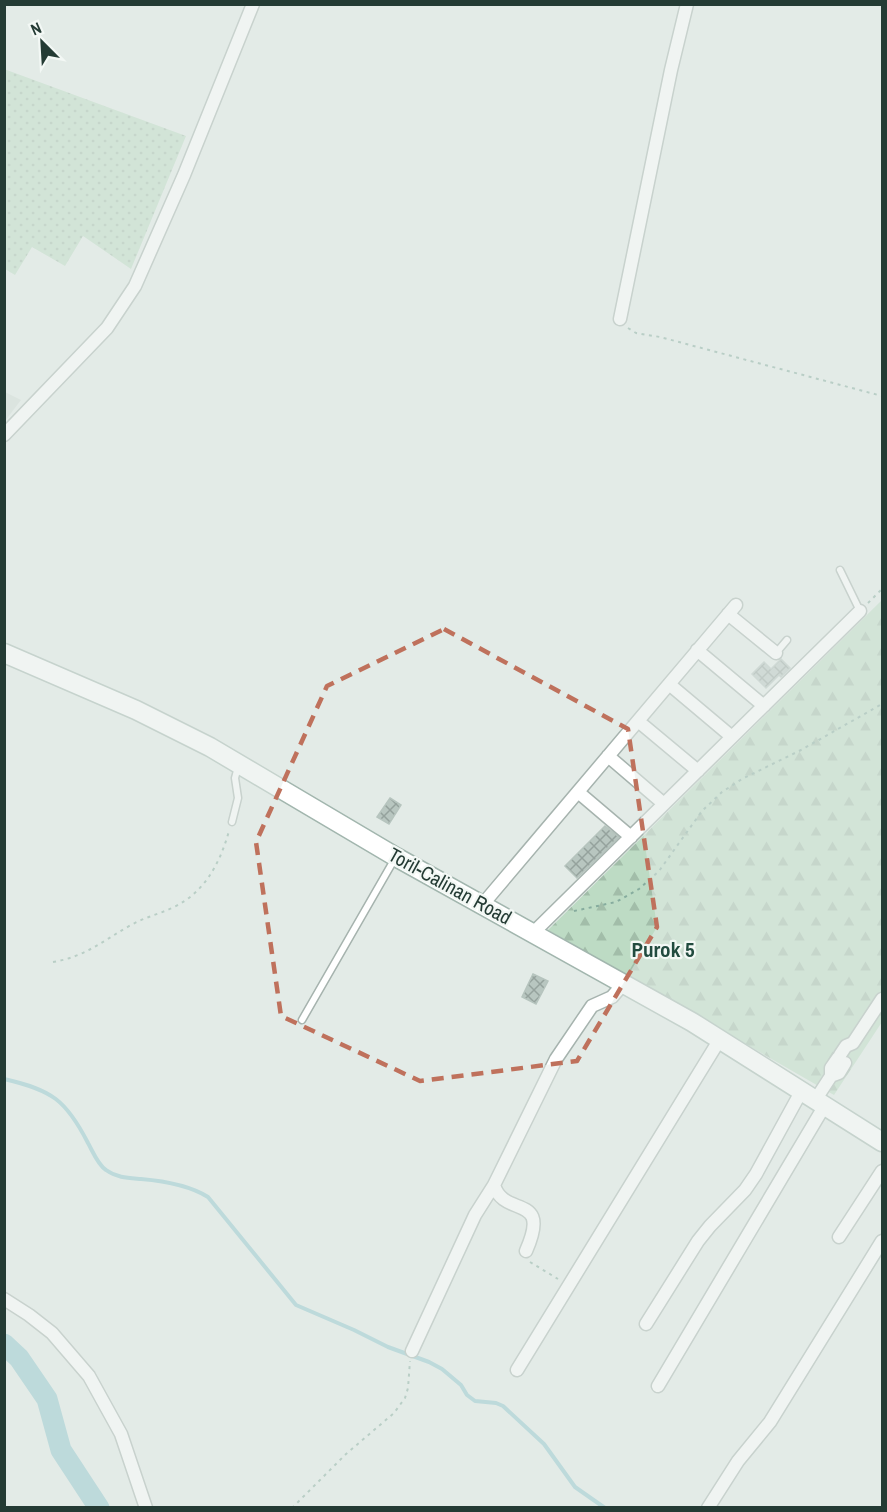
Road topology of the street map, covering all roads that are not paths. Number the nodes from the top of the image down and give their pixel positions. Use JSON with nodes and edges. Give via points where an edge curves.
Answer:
{"nodes":[{"id":1,"x":253,"y":4,"type":"edge"},
{"id":2,"x":687,"y":4,"type":"edge"},
{"id":3,"x":620,"y":319,"type":"road end"},
{"id":4,"x":4,"y":435,"type":"edge"},
{"id":5,"x":840,"y":570,"type":"dead end"},
{"id":6,"x":860,"y":611,"type":"joint"},
{"id":7,"x":787,"y":640,"type":"dead end"},
{"id":8,"x":697,"y":650,"type":"junction"},
{"id":9,"x":4,"y":653,"type":"edge"},
{"id":10,"x":776,"y":653,"type":"joint"},
{"id":11,"x":669,"y":684,"type":"junction"},
{"id":12,"x":764,"y":706,"type":"junction"},
{"id":13,"x":638,"y":721,"type":"junction"},
{"id":14,"x":732,"y":737,"type":"junction"},
{"id":15,"x":608,"y":756,"type":"junction"},
{"id":16,"x":240,"y":764,"type":"junction"},
{"id":17,"x":698,"y":771,"type":"junction"},
{"id":18,"x":578,"y":792,"type":"junction"},
{"id":19,"x":664,"y":804,"type":"junction"},
{"id":20,"x":232,"y":822,"type":"road end"},
{"id":21,"x":631,"y":837,"type":"junction"},
{"id":22,"x":396,"y":857,"type":"junction"},
{"id":23,"x":483,"y":904,"type":"junction"},
{"id":24,"x":533,"y":933,"type":"junction"},
{"id":25,"x":624,"y":983,"type":"junction"},
{"id":26,"x":882,"y":999,"type":"edge"},
{"id":27,"x":302,"y":1020,"type":"dead end"},
{"id":28,"x":720,"y":1039,"type":"junction"},
{"id":29,"x":814,"y":1098,"type":"junction"},
{"id":30,"x":882,"y":1142,"type":"edge"},
{"id":31,"x":882,"y":1171,"type":"edge"},
{"id":32,"x":494,"y":1185,"type":"junction"},
{"id":33,"x":839,"y":1237,"type":"dead end"},
{"id":34,"x":882,"y":1241,"type":"edge"},
{"id":35,"x":526,"y":1251,"type":"road end"},
{"id":36,"x":4,"y":1299,"type":"edge"},
{"id":37,"x":646,"y":1324,"type":"dead end"},
{"id":38,"x":412,"y":1352,"type":"road end"},
{"id":39,"x":517,"y":1370,"type":"dead end"},
{"id":40,"x":658,"y":1386,"type":"dead end"},
{"id":41,"x":146,"y":1508,"type":"edge"},
{"id":42,"x":708,"y":1508,"type":"edge"}],
"edges":[{"from":1,"to":4,"type":"street","via":[[135,286],[107,328]]},
{"from":2,"to":3,"type":"street"},
{"from":5,"to":6,"type":"lane"},
{"from":6,"to":12,"type":"street"},
{"from":7,"to":10,"type":"lane"},
{"from":8,"to":10,"type":"street","via":[[732,609]]},
{"from":8,"to":11,"type":"street"},
{"from":8,"to":12,"type":"street"},
{"from":9,"to":16,"type":"main road","name":"Toril-Calinan Road","via":[[136,710]]},
{"from":11,"to":13,"type":"street"},
{"from":11,"to":14,"type":"street"},
{"from":12,"to":14,"type":"street"},
{"from":13,"to":15,"type":"street"},
{"from":13,"to":17,"type":"street"},
{"from":14,"to":17,"type":"street"},
{"from":15,"to":18,"type":"street"},
{"from":15,"to":19,"type":"street"},
{"from":16,"to":20,"type":"lane","via":[[235,778],[238,798]]},
{"from":16,"to":22,"type":"main road","name":"Toril-Calinan Road"},
{"from":17,"to":19,"type":"street"},
{"from":18,"to":21,"type":"street"},
{"from":18,"to":23,"type":"street"},
{"from":19,"to":21,"type":"street"},
{"from":21,"to":24,"type":"street"},
{"from":22,"to":23,"type":"main road","name":"Toril-Calinan Road"},
{"from":22,"to":27,"type":"lane"},
{"from":23,"to":24,"type":"main road","name":"Toril-Calinan Road"},
{"from":24,"to":25,"type":"main road","name":"Toril-Calinan Road"},
{"from":25,"to":28,"type":"main road","name":"Toril-Calinan Road"},
{"from":25,"to":32,"type":"street","via":[[612,997],[592,1006],[568,1039]]},
{"from":26,"to":29,"type":"street","via":[[838,1073]]},
{"from":28,"to":29,"type":"main road","name":"Toril-Calinan Road"},
{"from":28,"to":39,"type":"street"},
{"from":29,"to":30,"type":"main road","name":"Toril-Calinan Road"},
{"from":29,"to":37,"type":"street","via":[[741,1195],[704,1233]]},
{"from":29,"to":40,"type":"street"},
{"from":31,"to":33,"type":"street"},
{"from":32,"to":35,"type":"street","via":[[497,1195],[532,1215],[535,1228]]},
{"from":32,"to":38,"type":"street","via":[[475,1215]]},
{"from":34,"to":42,"type":"street","via":[[770,1422],[738,1461]]},
{"from":36,"to":41,"type":"street","via":[[52,1333],[89,1376],[121,1434]]}]}
